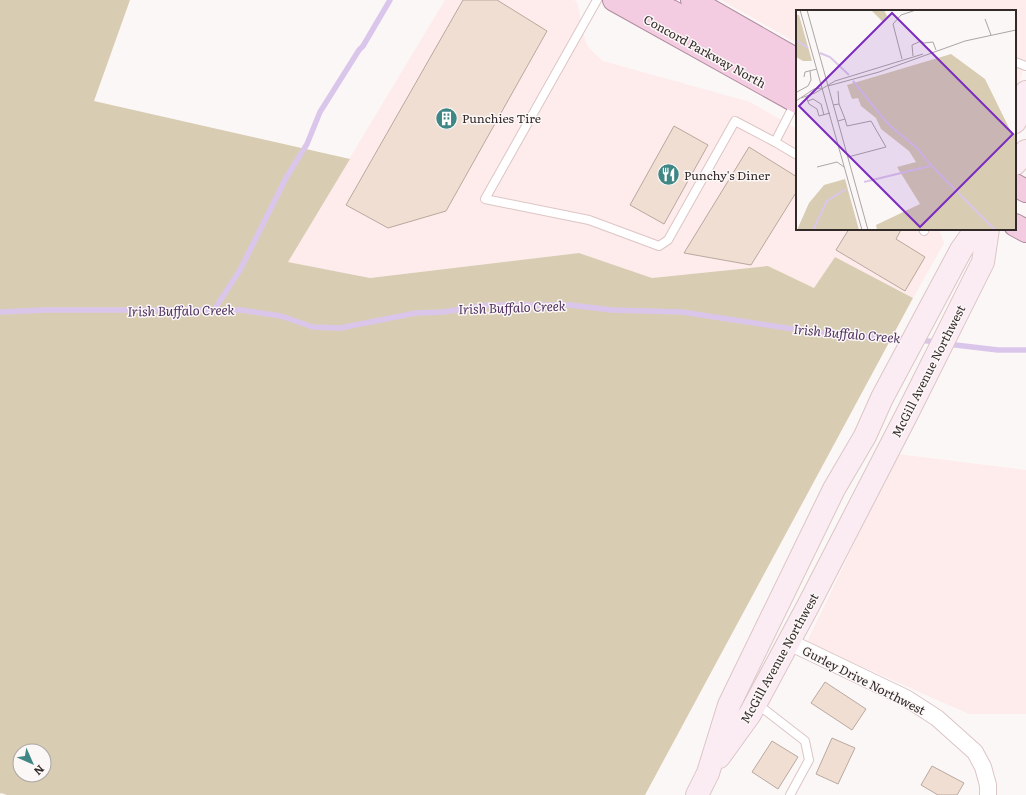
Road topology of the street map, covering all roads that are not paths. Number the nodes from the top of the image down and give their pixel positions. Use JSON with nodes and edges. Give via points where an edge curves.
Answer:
{"nodes":[{"id":1,"x":597,"y":0,"type":"edge"},
{"id":2,"x":614,"y":0,"type":"edge"},
{"id":3,"x":643,"y":0,"type":"edge"},
{"id":4,"x":692,"y":0,"type":"edge"},
{"id":5,"x":796,"y":59,"type":"edge"},
{"id":6,"x":1016,"y":62,"type":"edge"},
{"id":7,"x":1026,"y":66,"type":"edge"},
{"id":8,"x":796,"y":79,"type":"edge"},
{"id":9,"x":1026,"y":92,"type":"edge"},
{"id":10,"x":796,"y":101,"type":"edge"},
{"id":11,"x":796,"y":104,"type":"edge"},
{"id":12,"x":1016,"y":119,"type":"edge"},
{"id":13,"x":775,"y":142,"type":"junction"},
{"id":14,"x":1026,"y":152,"type":"edge"},
{"id":15,"x":796,"y":154,"type":"edge"},
{"id":16,"x":1016,"y":163,"type":"edge"},
{"id":17,"x":1016,"y":186,"type":"edge"},
{"id":18,"x":1026,"y":191,"type":"edge"},
{"id":19,"x":1016,"y":226,"type":"edge"},
{"id":20,"x":975,"y":230,"type":"edge"},
{"id":21,"x":988,"y":230,"type":"edge"},
{"id":22,"x":1026,"y":231,"type":"edge"},
{"id":23,"x":865,"y":436,"type":"junction"},
{"id":24,"x":808,"y":606,"type":"junction"},
{"id":25,"x":789,"y":642,"type":"junction"},
{"id":26,"x":756,"y":703,"type":"junction"},
{"id":27,"x":708,"y":773,"type":"junction"},
{"id":28,"x":697,"y":795,"type":"edge"},
{"id":29,"x":790,"y":795,"type":"edge"},
{"id":30,"x":988,"y":795,"type":"edge"}],
"edges":[{"from":1,"to":13,"type":"lane","via":[[485,199],[589,220],[659,246],[668,240],[736,121]]},
{"from":2,"to":10,"type":"highway","name":"Concord Parkway North"},
{"from":3,"to":8,"type":"highway","via":[[671,11]]},
{"from":4,"to":5,"type":"highway"},
{"from":6,"to":7,"type":"lane"},
{"from":9,"to":12,"type":"main road"},
{"from":11,"to":13,"type":"lane"},
{"from":13,"to":15,"type":"lane"},
{"from":14,"to":16,"type":"main road"},
{"from":17,"to":18,"type":"highway"},
{"from":19,"to":22,"type":"highway"},
{"from":20,"to":23,"type":"main road","name":"McGill Avenue Northwest","via":[[961,250],[882,398]]},
{"from":21,"to":24,"type":"main road","name":"McGill Avenue Northwest","via":[[983,262]]},
{"from":23,"to":24,"type":"main road","via":[[804,583]]},
{"from":23,"to":27,"type":"main road","name":"McGill Avenue Northwest","via":[[834,489],[729,706]]},
{"from":24,"to":25,"type":"main road","name":"McGill Avenue Northwest"},
{"from":25,"to":26,"type":"main road","name":"McGill Avenue Northwest"},
{"from":25,"to":30,"type":"street","name":"Gurley Drive Northwest","via":[[906,698],[937,718],[975,752],[983,767]]},
{"from":26,"to":27,"type":"main road","name":"McGill Avenue Northwest"},
{"from":26,"to":29,"type":"lane","via":[[805,741],[809,760]]},
{"from":27,"to":28,"type":"main road"}]}
